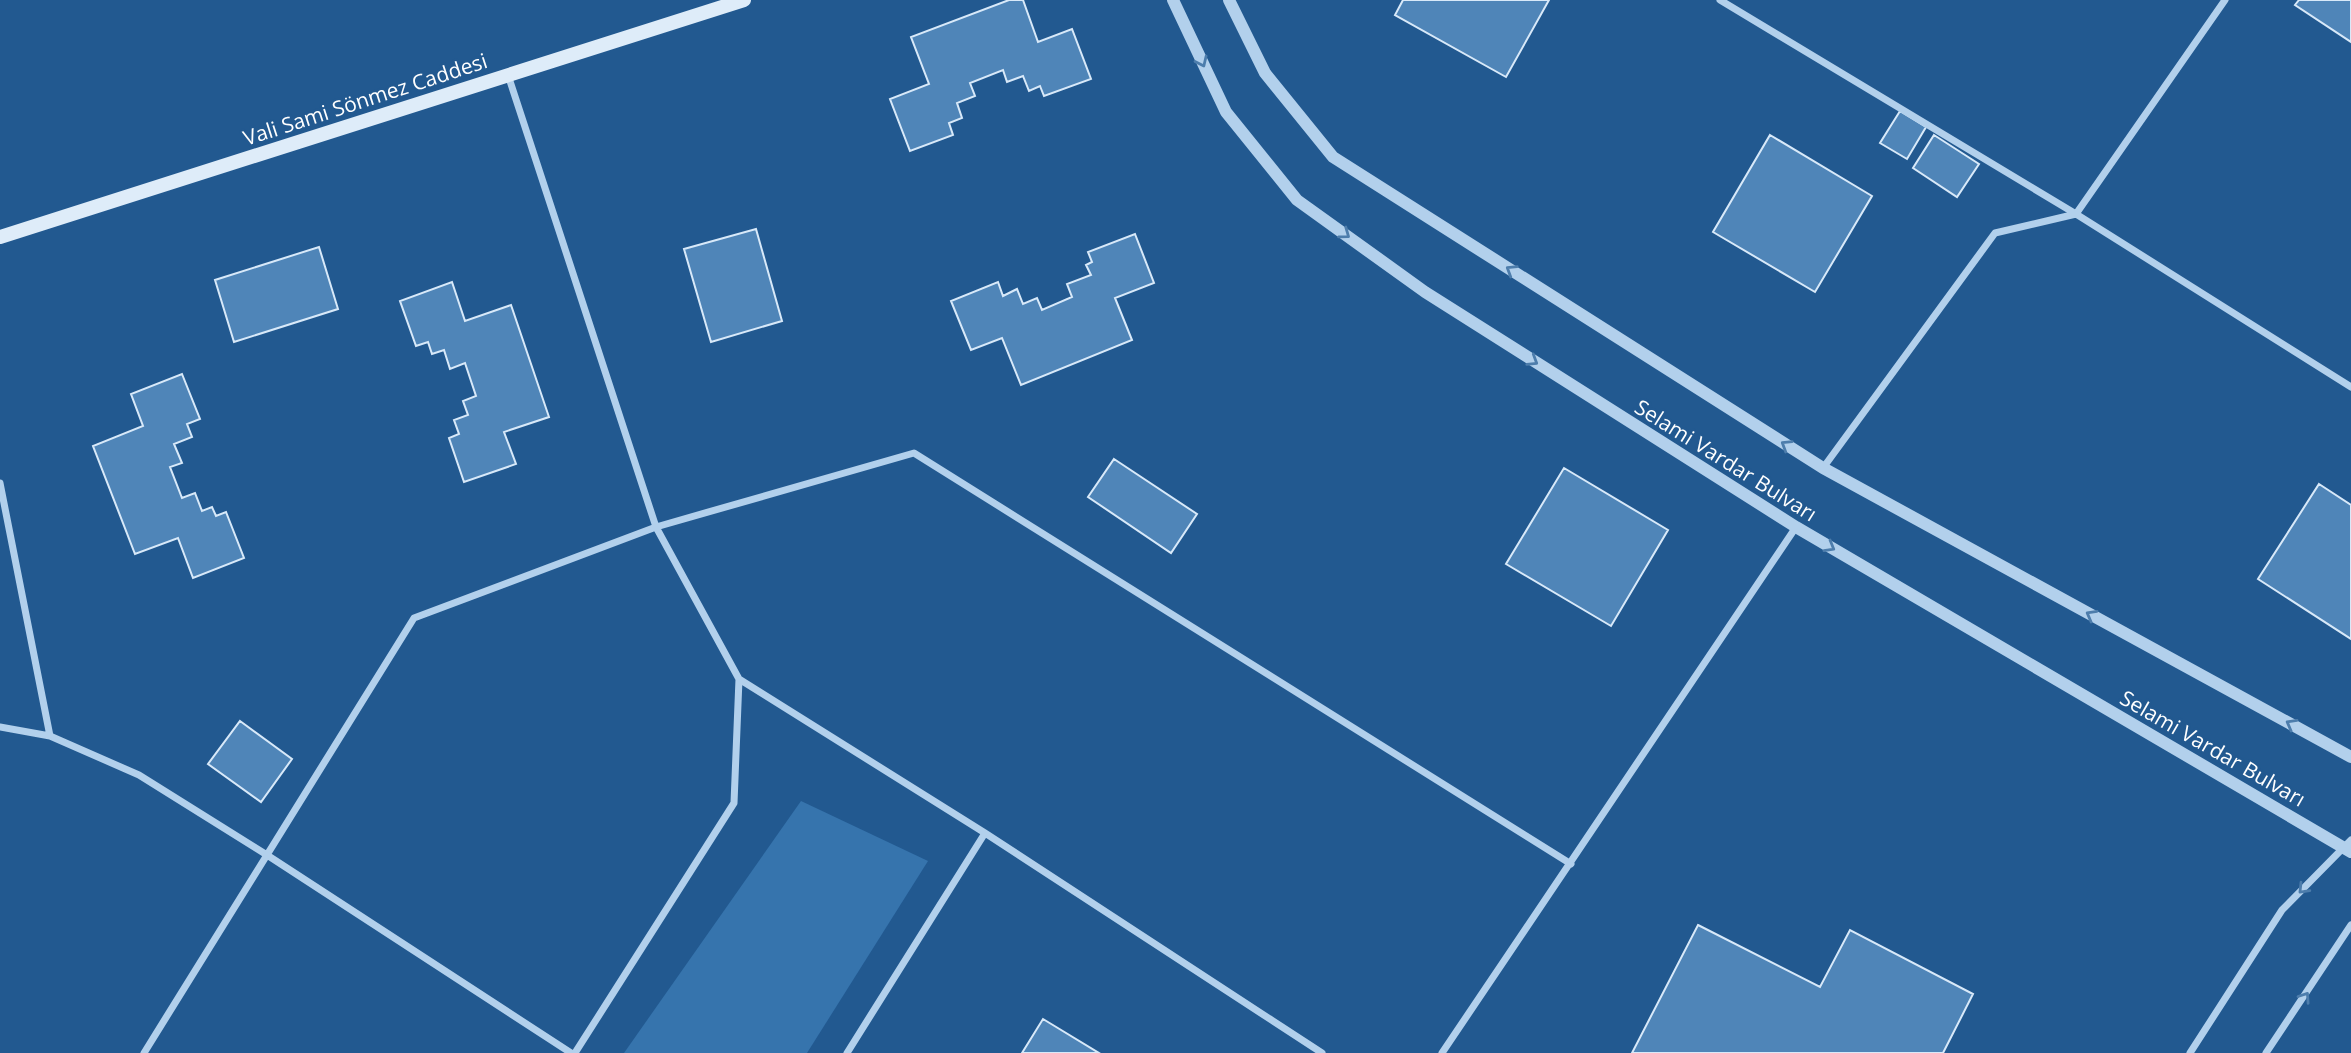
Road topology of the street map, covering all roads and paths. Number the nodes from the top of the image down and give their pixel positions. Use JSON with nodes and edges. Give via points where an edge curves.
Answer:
{"nodes":[{"id":1,"x":744,"y":0,"type":"edge"},
{"id":2,"x":1173,"y":0,"type":"edge"},
{"id":3,"x":1229,"y":0,"type":"edge"},
{"id":4,"x":1720,"y":0,"type":"edge"},
{"id":5,"x":2225,"y":0,"type":"edge"},
{"id":6,"x":508,"y":75,"type":"junction"},
{"id":7,"x":2076,"y":214,"type":"junction"},
{"id":8,"x":0,"y":237,"type":"edge"},
{"id":9,"x":2351,"y":387,"type":"edge"},
{"id":10,"x":1823,"y":468,"type":"junction"},
{"id":11,"x":0,"y":483,"type":"edge"},
{"id":12,"x":656,"y":527,"type":"junction"},
{"id":13,"x":1796,"y":527,"type":"junction"},
{"id":14,"x":739,"y":679,"type":"junction"},
{"id":15,"x":0,"y":727,"type":"edge"},
{"id":16,"x":50,"y":736,"type":"junction"},
{"id":17,"x":2351,"y":757,"type":"edge"},
{"id":18,"x":985,"y":833,"type":"junction"},
{"id":19,"x":2348,"y":846,"type":"edge"},
{"id":20,"x":267,"y":855,"type":"junction"},
{"id":21,"x":1571,"y":864,"type":"junction"},
{"id":22,"x":2351,"y":925,"type":"edge"},
{"id":23,"x":144,"y":1053,"type":"edge"},
{"id":24,"x":573,"y":1053,"type":"edge"},
{"id":25,"x":847,"y":1053,"type":"edge"},
{"id":26,"x":1322,"y":1053,"type":"edge"},
{"id":27,"x":1442,"y":1053,"type":"edge"},
{"id":28,"x":2190,"y":1053,"type":"edge"},
{"id":29,"x":2266,"y":1053,"type":"edge"}],
"edges":[{"from":1,"to":6,"type":"main road","name":"Vali Sami Sönmez Caddesi"},
{"from":2,"to":13,"type":"street","name":"Selami Vardar Bulvarı","one_way":true,"via":[[1226,112],[1297,200],[1424,292]]},
{"from":10,"to":3,"type":"street","one_way":true,"via":[[1333,157],[1265,73]]},
{"from":4,"to":7,"type":"street"},
{"from":5,"to":7,"type":"street"},
{"from":6,"to":8,"type":"main road","name":"Vali Sami Sönmez Caddesi"},
{"from":6,"to":12,"type":"street"},
{"from":7,"to":9,"type":"street"},
{"from":7,"to":10,"type":"street","via":[[1995,233]]},
{"from":17,"to":10,"type":"street","one_way":true},
{"from":11,"to":16,"type":"street"},
{"from":12,"to":14,"type":"street"},
{"from":12,"to":20,"type":"street","via":[[414,618]]},
{"from":12,"to":21,"type":"street","via":[[914,453]]},
{"from":13,"to":19,"type":"street","name":"Selami Vardar Bulvarı","one_way":true},
{"from":13,"to":21,"type":"street"},
{"from":14,"to":18,"type":"street"},
{"from":14,"to":24,"type":"street","via":[[734,803]]},
{"from":15,"to":16,"type":"street"},
{"from":16,"to":20,"type":"street","via":[[139,775]]},
{"from":18,"to":25,"type":"street"},
{"from":18,"to":26,"type":"street"},
{"from":19,"to":28,"type":"street","one_way":true,"via":[[2282,910]]},
{"from":20,"to":23,"type":"street"},
{"from":20,"to":24,"type":"street"},
{"from":21,"to":27,"type":"street"},
{"from":29,"to":22,"type":"street","one_way":true}]}
